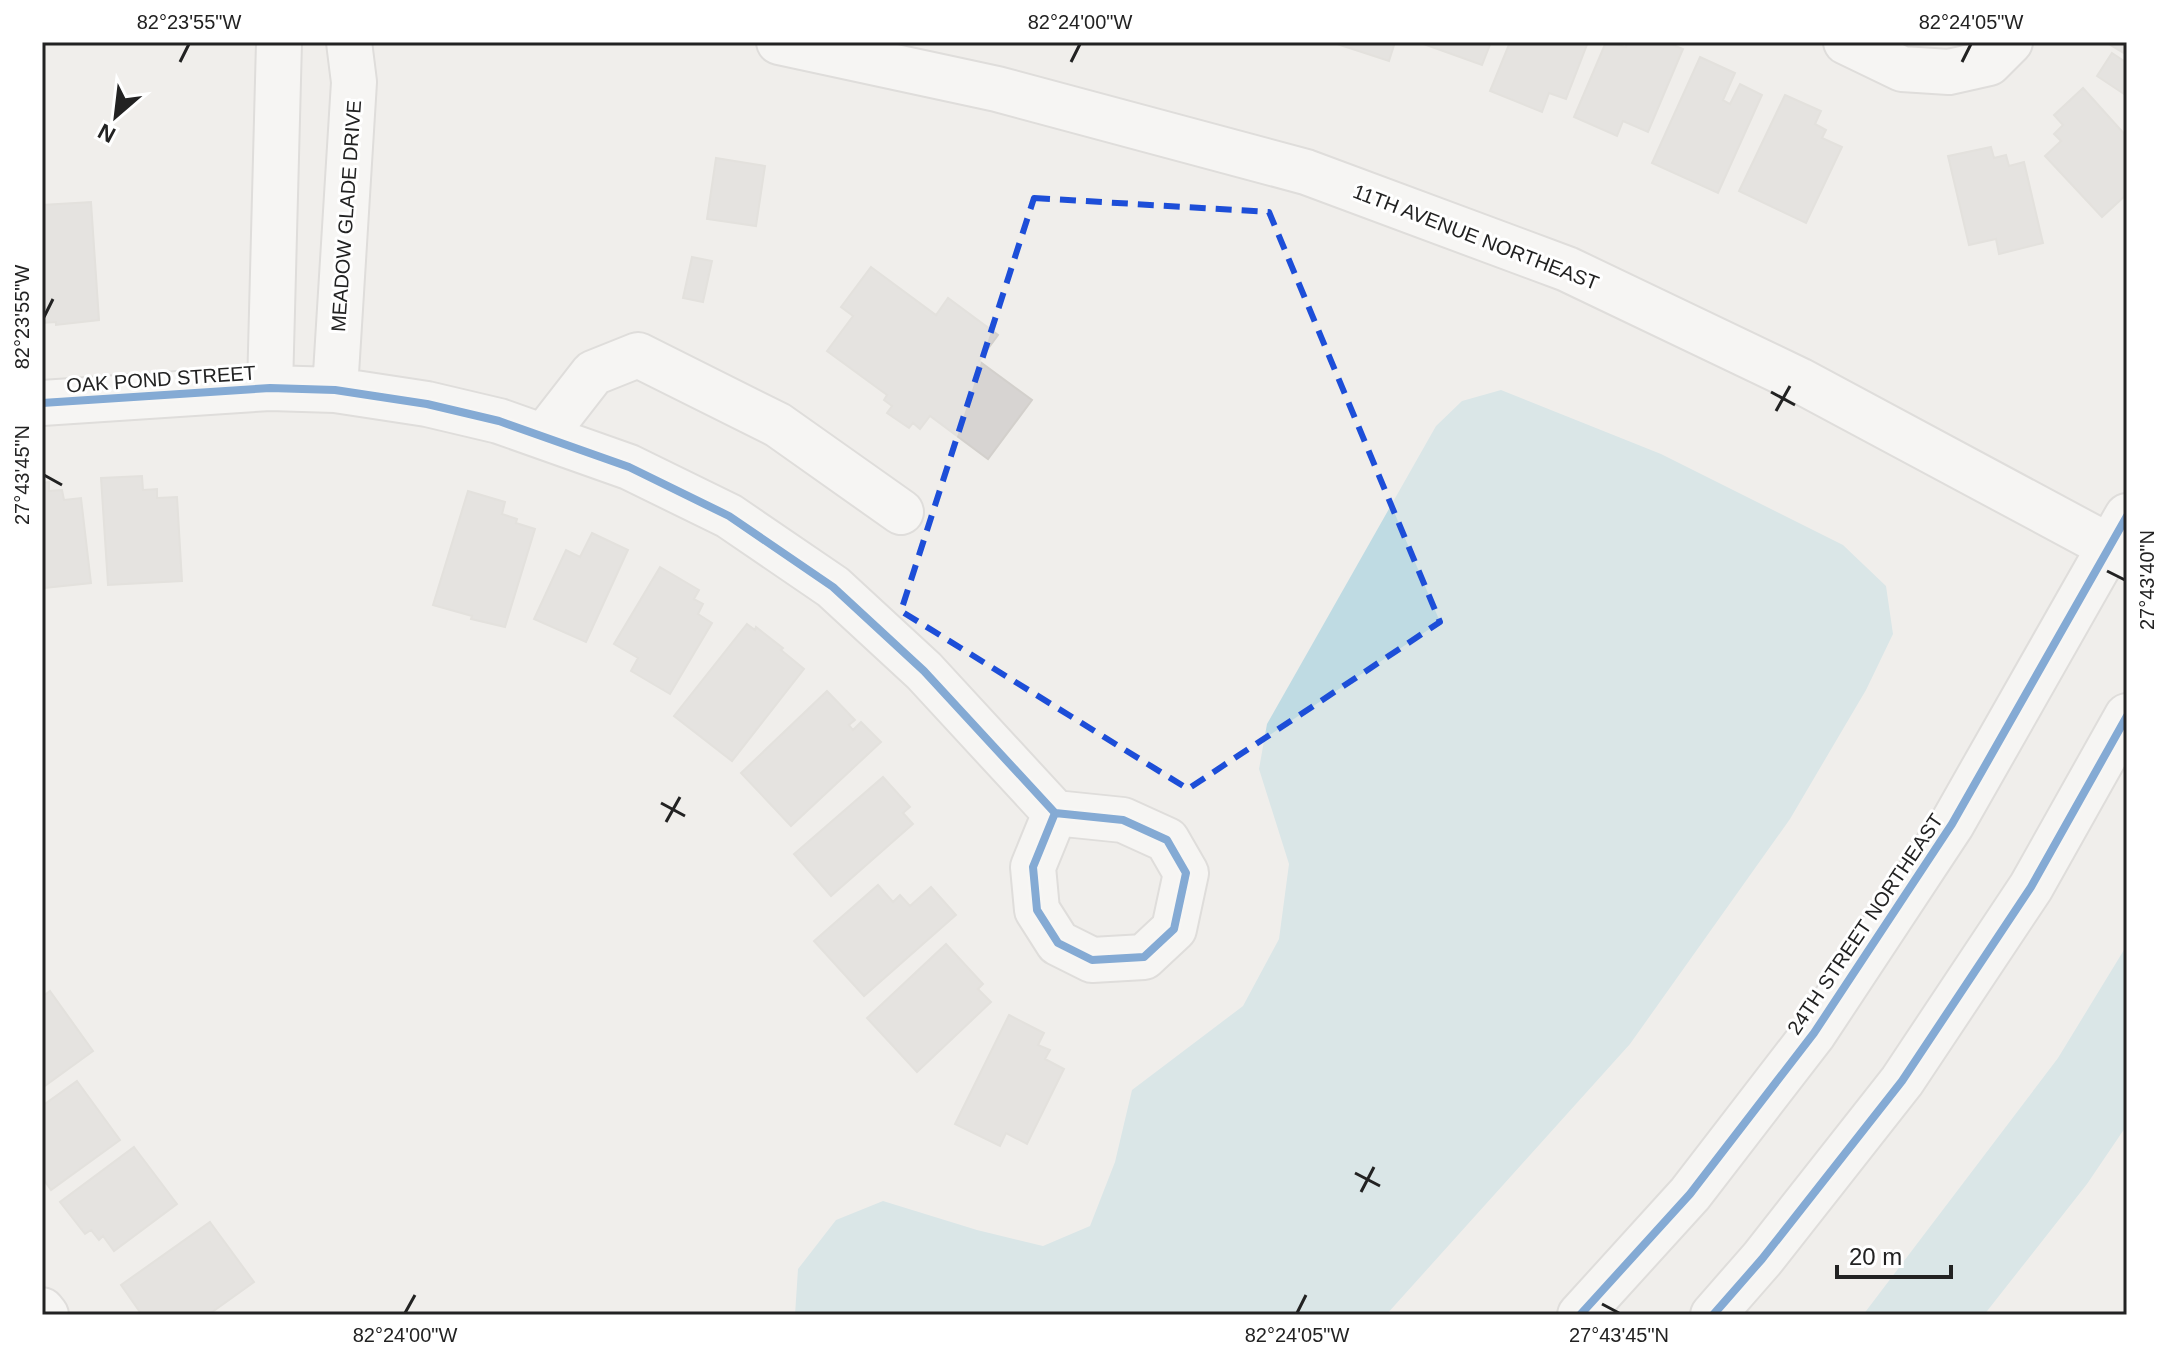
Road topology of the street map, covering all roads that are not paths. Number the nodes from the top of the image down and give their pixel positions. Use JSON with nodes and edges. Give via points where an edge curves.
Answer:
{"nodes":[{"id":1,"x":279,"y":42,"type":"edge"},
{"id":2,"x":349,"y":42,"type":"edge"},
{"id":3,"x":779,"y":42,"type":"edge"},
{"id":4,"x":1846,"y":42,"type":"edge"},
{"id":5,"x":2010,"y":42,"type":"edge"},
{"id":6,"x":270,"y":388,"type":"junction"},
{"id":7,"x":335,"y":390,"type":"junction"},
{"id":8,"x":42,"y":403,"type":"edge"},
{"id":9,"x":544,"y":436,"type":"junction"},
{"id":10,"x":901,"y":512,"type":"dead end"},
{"id":11,"x":2121,"y":540,"type":"edge"},
{"id":12,"x":2127,"y":716,"type":"edge"},
{"id":13,"x":1055,"y":813,"type":"dead end"},
{"id":14,"x":42,"y":1310,"type":"edge"},
{"id":15,"x":46,"y":1315,"type":"edge"},
{"id":16,"x":1580,"y":1315,"type":"edge"},
{"id":17,"x":1713,"y":1315,"type":"edge"}],
"edges":[{"from":1,"to":6,"type":"street"},
{"from":2,"to":7,"type":"street","name":"MEADOW GLADE DRIVE","via":[[354,82]]},
{"from":3,"to":11,"type":"street","name":"11TH AVENUE NORTHEAST","via":[[997,89],[1306,172],[1567,269]]},
{"from":4,"to":5,"type":"street","via":[[1902,69],[1949,72],[1989,63]]},
{"from":6,"to":7,"type":"street","name":"OAK POND STREET"},
{"from":6,"to":8,"type":"street","name":"OAK POND STREET"},
{"from":7,"to":9,"type":"street","name":"OAK POND STREET","via":[[427,404]]},
{"from":9,"to":10,"type":"street","via":[[593,373],[638,355],[778,425]]},
{"from":9,"to":13,"type":"street","name":"OAK POND STREET","via":[[629,467],[729,516],[833,587],[924,671]]},
{"from":11,"to":16,"type":"street","name":"24TH STREET NORTHEAST","via":[[1952,824],[1814,1033],[1690,1194]]},
{"from":12,"to":17,"type":"street","via":[[2031,887],[1902,1081]]},
{"from":14,"to":15,"type":"street"}]}
